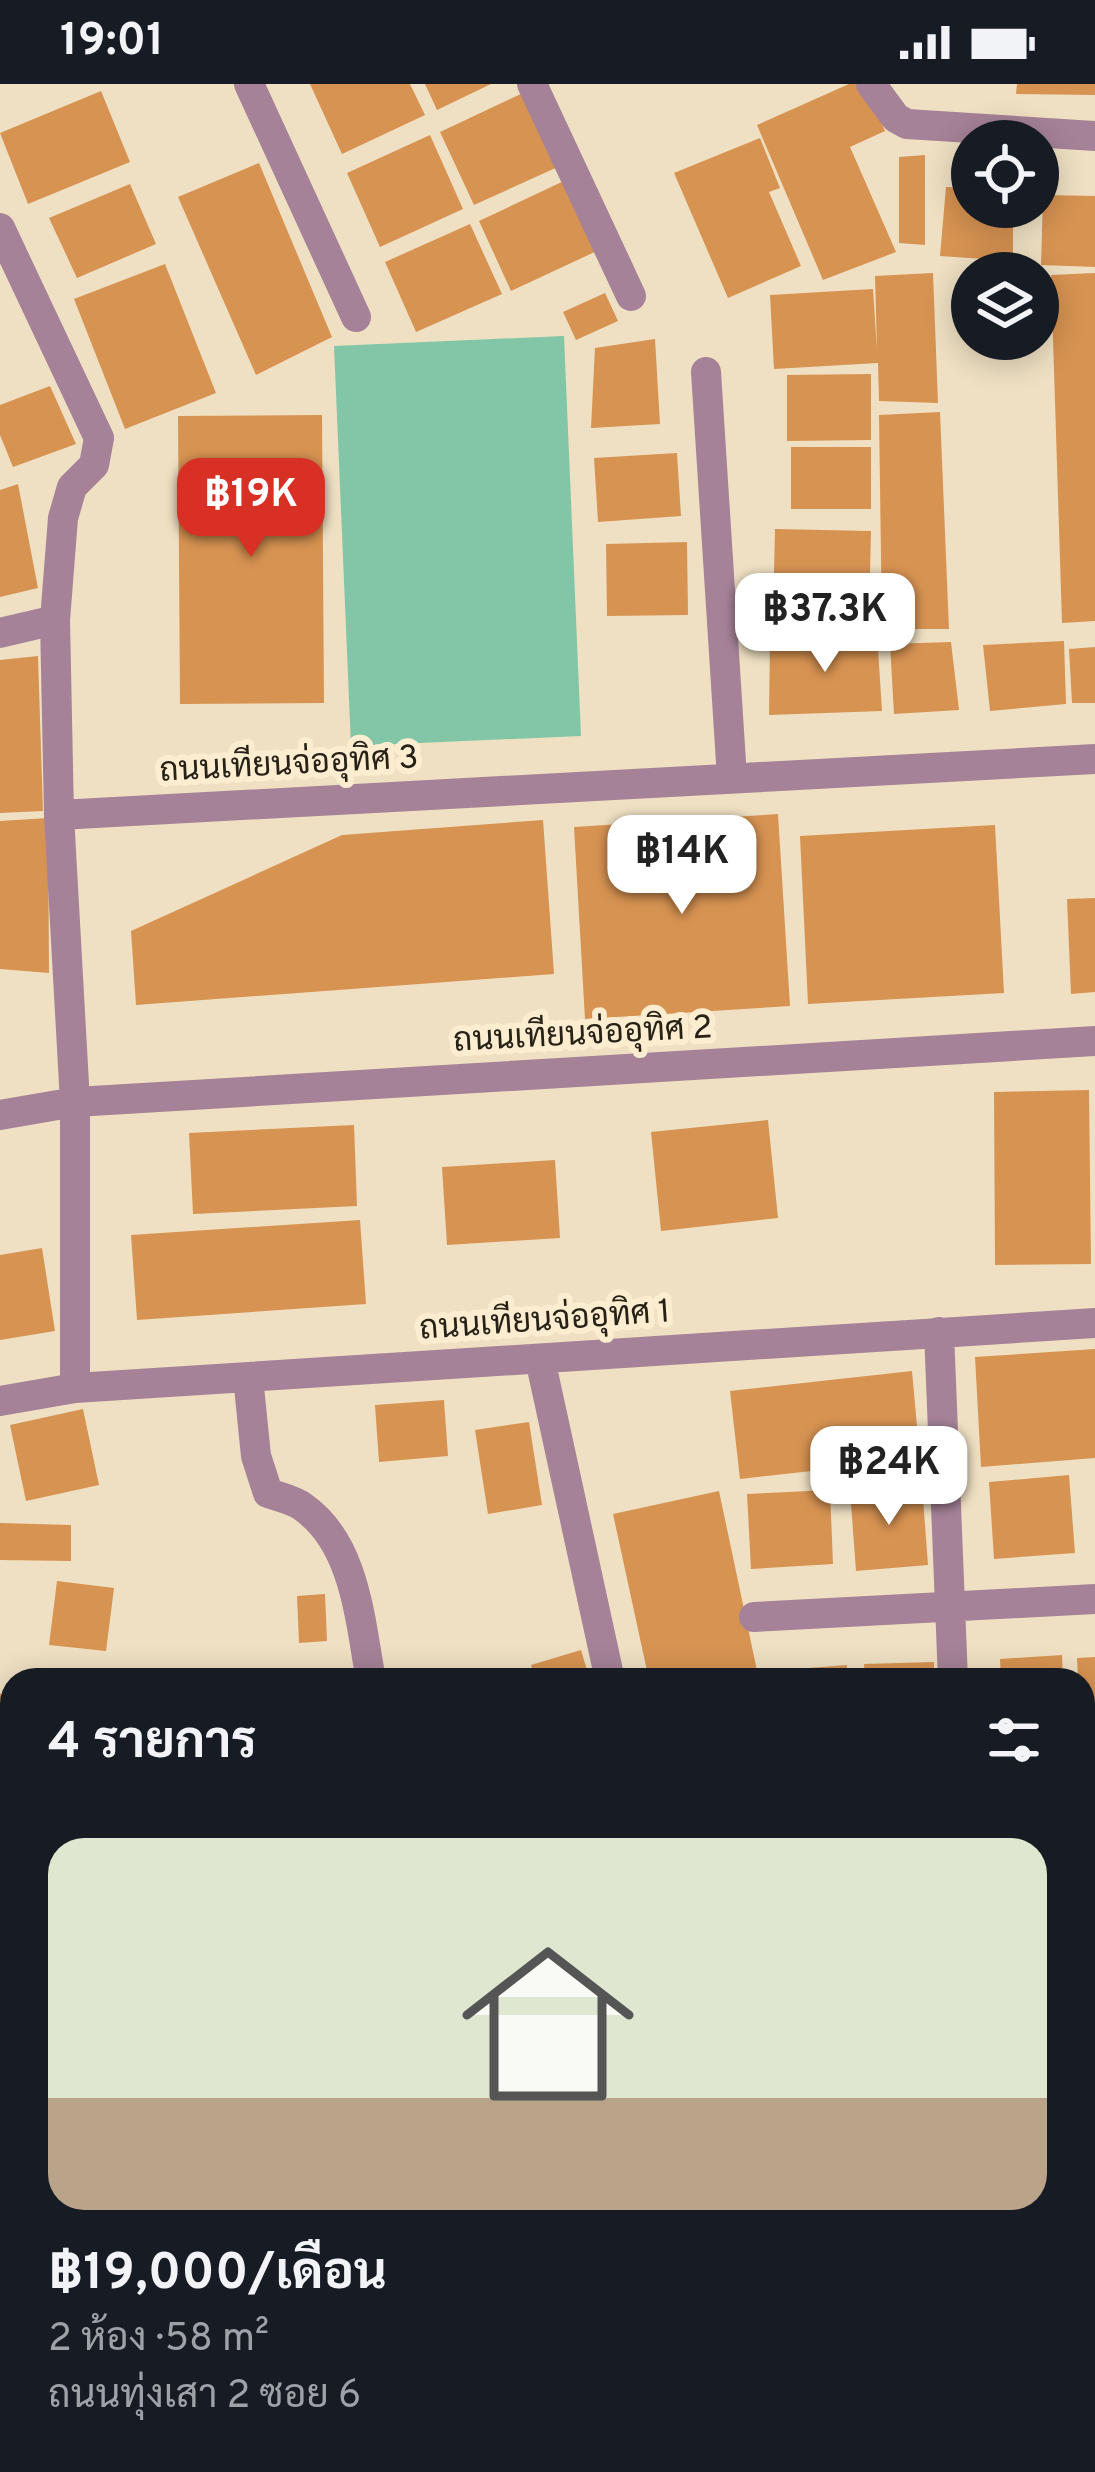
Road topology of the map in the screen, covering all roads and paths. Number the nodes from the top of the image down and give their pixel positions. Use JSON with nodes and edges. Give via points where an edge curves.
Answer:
{"nodes":[{"id":1,"x":249,"y":84,"type":"edge"},
{"id":2,"x":532,"y":84,"type":"edge"},
{"id":3,"x":877,"y":91,"type":"edge"},
{"id":4,"x":1095,"y":136,"type":"edge"},
{"id":5,"x":0,"y":228,"type":"edge"},
{"id":6,"x":631,"y":296,"type":"dead end"},
{"id":7,"x":356,"y":317,"type":"dead end"},
{"id":8,"x":706,"y":372,"type":"dead end"},
{"id":9,"x":55,"y":620,"type":"junction"},
{"id":10,"x":0,"y":633,"type":"edge"},
{"id":11,"x":1095,"y":759,"type":"edge"},
{"id":12,"x":733,"y":778,"type":"junction"},
{"id":13,"x":58,"y":815,"type":"junction"},
{"id":14,"x":1095,"y":1041,"type":"edge"},
{"id":15,"x":75,"y":1102,"type":"junction"},
{"id":16,"x":0,"y":1115,"type":"edge"},
{"id":17,"x":1095,"y":1323,"type":"edge"},
{"id":18,"x":939,"y":1332,"type":"junction"},
{"id":19,"x":540,"y":1359,"type":"junction"},
{"id":20,"x":248,"y":1377,"type":"junction"},
{"id":21,"x":75,"y":1388,"type":"junction"},
{"id":22,"x":0,"y":1401,"type":"edge"},
{"id":23,"x":1095,"y":1599,"type":"edge"},
{"id":24,"x":951,"y":1606,"type":"junction"},
{"id":25,"x":754,"y":1617,"type":"dead end"},
{"id":26,"x":369,"y":1668,"type":"edge"},
{"id":27,"x":607,"y":1668,"type":"edge"},
{"id":28,"x":953,"y":1668,"type":"edge"}],
"edges":[{"from":1,"to":7,"type":"street"},
{"from":2,"to":6,"type":"street"},
{"from":3,"to":4,"type":"street","via":[[907,124]]},
{"from":5,"to":9,"type":"street","via":[[99,438],[94,465],[72,487],[62,518]]},
{"from":8,"to":12,"type":"street"},
{"from":9,"to":10,"type":"street"},
{"from":9,"to":13,"type":"street"},
{"from":11,"to":12,"type":"street","name":"ถนนเทียนจ่ออุทิศ 3"},
{"from":12,"to":13,"type":"street","name":"ถนนเทียนจ่ออุทิศ 3"},
{"from":13,"to":15,"type":"street"},
{"from":14,"to":15,"type":"street","name":"ถนนเทียนจ่ออุทิศ 2"},
{"from":15,"to":16,"type":"street","name":"ถนนเทียนจ่ออุทิศ 2"},
{"from":15,"to":21,"type":"street"},
{"from":17,"to":18,"type":"street","name":"ถนนเทียนจ่ออุทิศ 1"},
{"from":18,"to":19,"type":"street","name":"ถนนเทียนจ่ออุทิศ 1"},
{"from":18,"to":24,"type":"street"},
{"from":19,"to":20,"type":"street","name":"ถนนเทียนจ่ออุทิศ 1"},
{"from":19,"to":27,"type":"street"},
{"from":20,"to":21,"type":"street","name":"ถนนเทียนจ่ออุทิศ 1"},
{"from":20,"to":26,"type":"street","via":[[268,1493],[302,1506],[329,1533],[353,1586]]},
{"from":21,"to":22,"type":"street","name":"ถนนเทียนจ่ออุทิศ 1"},
{"from":23,"to":24,"type":"street"},
{"from":24,"to":25,"type":"street"},
{"from":24,"to":28,"type":"street"}]}
